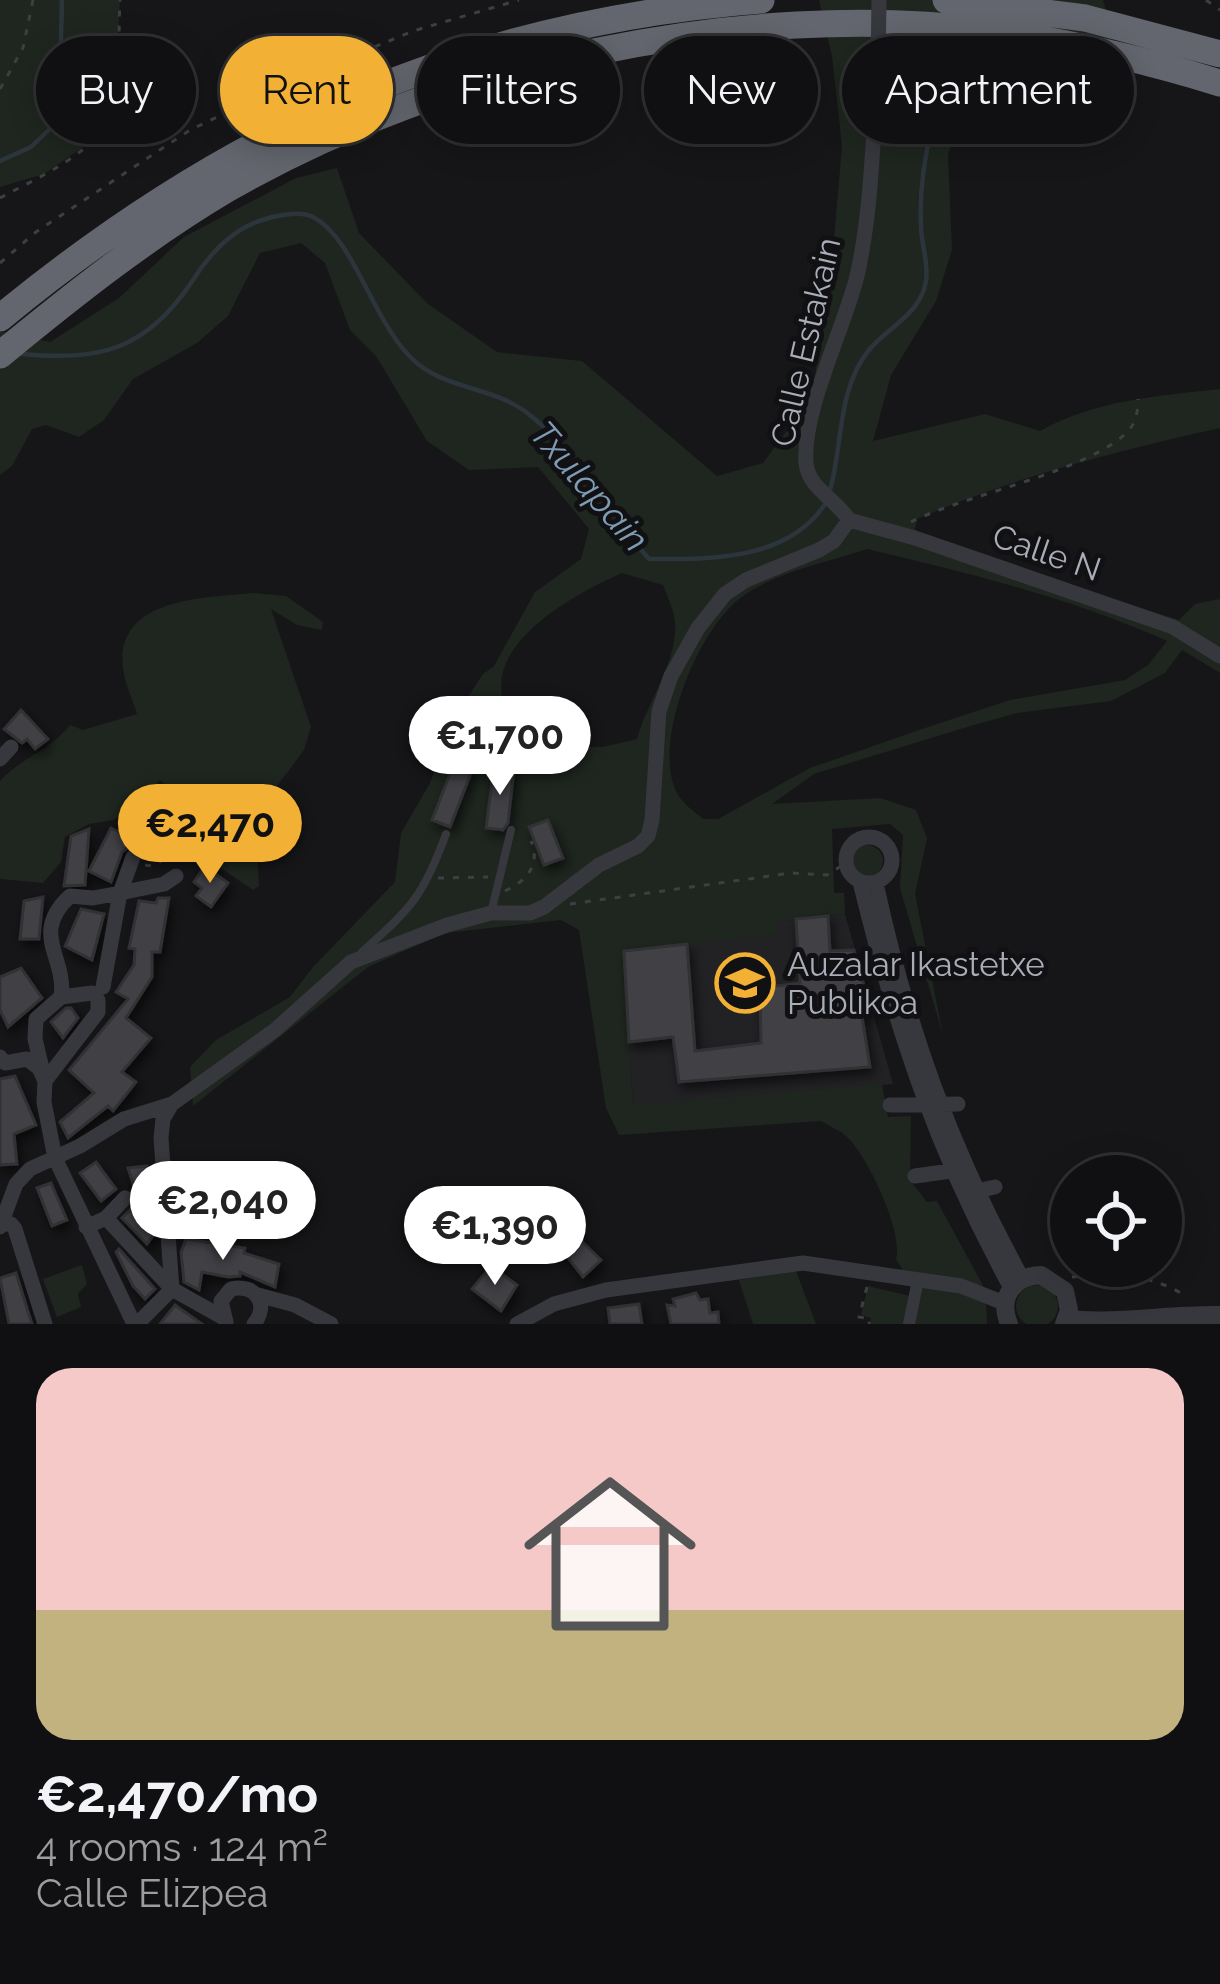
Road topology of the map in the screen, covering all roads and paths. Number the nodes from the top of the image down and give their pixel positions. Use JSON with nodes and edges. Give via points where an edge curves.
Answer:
{"nodes":[{"id":1,"x":33,"y":0,"type":"edge"},
{"id":2,"x":120,"y":0,"type":"edge"},
{"id":3,"x":519,"y":0,"type":"edge"},
{"id":4,"x":760,"y":0,"type":"edge"},
{"id":5,"x":879,"y":0,"type":"edge"},
{"id":6,"x":946,"y":0,"type":"edge"},
{"id":7,"x":1206,"y":0,"type":"edge"},
{"id":8,"x":1220,"y":10,"type":"edge"},
{"id":9,"x":1220,"y":54,"type":"edge"},
{"id":10,"x":1220,"y":83,"type":"edge"},
{"id":11,"x":0,"y":89,"type":"edge"},
{"id":12,"x":0,"y":198,"type":"edge"},
{"id":13,"x":0,"y":263,"type":"edge"},
{"id":14,"x":0,"y":318,"type":"edge"},
{"id":15,"x":0,"y":355,"type":"edge"},
{"id":16,"x":1138,"y":399,"type":"dead end"},
{"id":17,"x":844,"y":513,"type":"junction"},
{"id":18,"x":893,"y":532,"type":"junction"},
{"id":19,"x":1220,"y":656,"type":"edge"},
{"id":20,"x":512,"y":830,"type":"dead end"},
{"id":21,"x":446,"y":834,"type":"dead end"},
{"id":22,"x":531,"y":841,"type":"dead end"},
{"id":23,"x":173,"y":854,"type":"dead end"},
{"id":24,"x":133,"y":857,"type":"joint"},
{"id":25,"x":846,"y":863,"type":"junction"},
{"id":26,"x":176,"y":876,"type":"dead end"},
{"id":27,"x":430,"y":876,"type":"junction"},
{"id":28,"x":499,"y":876,"type":"junction"},
{"id":29,"x":868,"y":882,"type":"junction"},
{"id":30,"x":120,"y":893,"type":"junction"},
{"id":31,"x":498,"y":893,"type":"junction"},
{"id":32,"x":544,"y":907,"type":"junction"},
{"id":33,"x":491,"y":913,"type":"junction"},
{"id":34,"x":351,"y":962,"type":"junction"},
{"id":35,"x":98,"y":993,"type":"junction"},
{"id":36,"x":61,"y":997,"type":"junction"},
{"id":37,"x":0,"y":1057,"type":"edge"},
{"id":38,"x":45,"y":1082,"type":"junction"},
{"id":39,"x":172,"y":1104,"type":"junction"},
{"id":40,"x":931,"y":1104,"type":"junction"},
{"id":41,"x":958,"y":1104,"type":"dead end"},
{"id":42,"x":890,"y":1106,"type":"dead end"},
{"id":43,"x":55,"y":1158,"type":"junction"},
{"id":44,"x":951,"y":1171,"type":"junction"},
{"id":45,"x":915,"y":1176,"type":"dead end"},
{"id":46,"x":995,"y":1187,"type":"dead end"},
{"id":47,"x":6,"y":1188,"type":"edge"},
{"id":48,"x":976,"y":1192,"type":"junction"},
{"id":49,"x":125,"y":1198,"type":"dead end"},
{"id":50,"x":106,"y":1218,"type":"junction"},
{"id":51,"x":168,"y":1224,"type":"junction"},
{"id":52,"x":0,"y":1225,"type":"edge"},
{"id":53,"x":86,"y":1227,"type":"junction"},
{"id":54,"x":219,"y":1231,"type":"dead end"},
{"id":55,"x":918,"y":1280,"type":"junction"},
{"id":56,"x":868,"y":1283,"type":"dead end"},
{"id":57,"x":1166,"y":1287,"type":"edge"},
{"id":58,"x":172,"y":1289,"type":"junction"},
{"id":59,"x":1012,"y":1290,"type":"junction"},
{"id":60,"x":258,"y":1295,"type":"junction"},
{"id":61,"x":1187,"y":1297,"type":"dead end"},
{"id":62,"x":854,"y":1305,"type":"dead end"},
{"id":63,"x":862,"y":1307,"type":"junction"},
{"id":64,"x":1220,"y":1315,"type":"edge"},
{"id":65,"x":225,"y":1320,"type":"edge"},
{"id":66,"x":1065,"y":1322,"type":"edge"},
{"id":67,"x":45,"y":1324,"type":"edge"},
{"id":68,"x":136,"y":1324,"type":"edge"},
{"id":69,"x":254,"y":1324,"type":"edge"},
{"id":70,"x":331,"y":1324,"type":"edge"},
{"id":71,"x":518,"y":1324,"type":"edge"},
{"id":72,"x":869,"y":1324,"type":"edge"},
{"id":73,"x":909,"y":1324,"type":"edge"},
{"id":74,"x":1010,"y":1324,"type":"edge"}],
"edges":[{"from":1,"to":11,"type":"path","via":[[23,48]]},
{"from":2,"to":12,"type":"path","via":[[114,105],[105,127]]},
{"from":3,"to":13,"type":"path","via":[[413,31],[190,130]]},
{"from":4,"to":14,"type":"highway","via":[[526,38],[331,105],[185,182]]},
{"from":5,"to":17,"type":"street","name":"Calle Estakain","bridge":true,"via":[[857,273],[808,430],[806,467]]},
{"from":6,"to":9,"type":"highway","via":[[1085,18]]},
{"from":7,"to":8,"type":"path"},
{"from":10,"to":15,"type":"highway","via":[[987,31],[719,30],[632,43],[492,76],[322,140],[229,188],[95,276]]},
{"from":16,"to":18,"type":"path","via":[[1132,426],[1100,451]]},
{"from":17,"to":18,"type":"street","name":"Calle N"},
{"from":17,"to":32,"type":"street","via":[[834,541],[746,580],[711,611],[659,711],[648,836]]},
{"from":18,"to":19,"type":"street","name":"Calle N","via":[[1173,627]]},
{"from":20,"to":28,"type":"lane"},
{"from":21,"to":27,"type":"lane"},
{"from":22,"to":31,"type":"path","via":[[535,864]]},
{"from":23,"to":24,"type":"path","via":[[152,866]]},
{"from":24,"to":30,"type":"street"},
{"from":25,"to":29,"type":"street"},
{"from":25,"to":29,"type":"street","via":[[862,838],[885,844],[892,866]]},
{"from":25,"to":32,"type":"path","via":[[827,875],[791,873]]},
{"from":26,"to":30,"type":"street"},
{"from":27,"to":28,"type":"path"},
{"from":27,"to":34,"type":"lane","via":[[411,909]]},
{"from":28,"to":31,"type":"lane"},
{"from":29,"to":40,"type":"street","via":[[885,986]]},
{"from":30,"to":35,"type":"street"},
{"from":30,"to":36,"type":"street","via":[[70,896],[58,907],[50,938]]},
{"from":31,"to":33,"type":"lane"},
{"from":32,"to":33,"type":"street"},
{"from":33,"to":34,"type":"street"},
{"from":34,"to":39,"type":"street"},
{"from":35,"to":36,"type":"street"},
{"from":35,"to":38,"type":"street","via":[[98,1012]]},
{"from":36,"to":38,"type":"street","via":[[37,1018]]},
{"from":37,"to":38,"type":"street","via":[[5,1064],[27,1059]]},
{"from":38,"to":43,"type":"street"},
{"from":39,"to":43,"type":"street","via":[[124,1119]]},
{"from":39,"to":51,"type":"street","via":[[161,1138]]},
{"from":40,"to":41,"type":"street"},
{"from":40,"to":42,"type":"street"},
{"from":40,"to":44,"type":"street"},
{"from":40,"to":48,"type":"street"},
{"from":43,"to":47,"type":"street"},
{"from":43,"to":53,"type":"street"},
{"from":44,"to":45,"type":"street"},
{"from":44,"to":59,"type":"street"},
{"from":46,"to":48,"type":"street"},
{"from":47,"to":52,"type":"street"},
{"from":48,"to":59,"type":"street"},
{"from":49,"to":50,"type":"street"},
{"from":50,"to":53,"type":"street"},
{"from":50,"to":58,"type":"street"},
{"from":51,"to":54,"type":"street"},
{"from":51,"to":58,"type":"street"},
{"from":52,"to":67,"type":"street","via":[[15,1229]]},
{"from":53,"to":68,"type":"street"},
{"from":55,"to":59,"type":"street"},
{"from":55,"to":71,"type":"street","via":[[803,1263],[606,1290]]},
{"from":55,"to":73,"type":"street"},
{"from":56,"to":63,"type":"path"},
{"from":57,"to":61,"type":"path"},
{"from":58,"to":65,"type":"street"},
{"from":58,"to":68,"type":"street"},
{"from":59,"to":66,"type":"street","via":[[1041,1275],[1059,1283],[1069,1300]]},
{"from":59,"to":74,"type":"street"},
{"from":60,"to":65,"type":"street","via":[[231,1289],[220,1301]]},
{"from":60,"to":69,"type":"street","via":[[262,1310]]},
{"from":60,"to":70,"type":"street"},
{"from":62,"to":63,"type":"path"},
{"from":63,"to":72,"type":"path","via":[[859,1317]]},
{"from":64,"to":66,"type":"street"}]}
